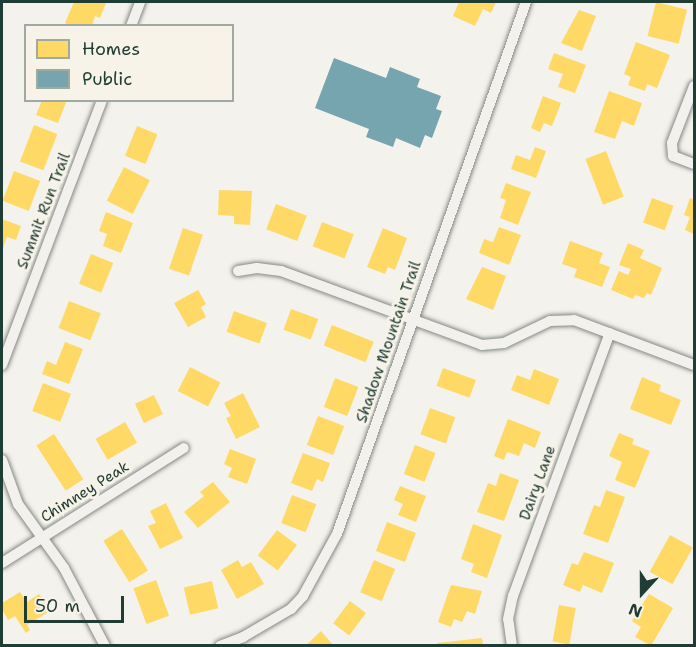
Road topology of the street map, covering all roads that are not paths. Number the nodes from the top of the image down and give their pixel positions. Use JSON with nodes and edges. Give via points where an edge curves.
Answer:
{"nodes":[{"id":1,"x":140,"y":2,"type":"edge"},
{"id":2,"x":526,"y":2,"type":"edge"},
{"id":3,"x":132,"y":24,"type":"edge"},
{"id":4,"x":694,"y":86,"type":"edge"},
{"id":5,"x":101,"y":102,"type":"edge"},
{"id":6,"x":694,"y":164,"type":"edge"},
{"id":7,"x":238,"y":271,"type":"dead end"},
{"id":8,"x":413,"y":323,"type":"junction"},
{"id":9,"x":610,"y":333,"type":"junction"},
{"id":10,"x":4,"y":350,"type":"edge"},
{"id":11,"x":2,"y":365,"type":"edge"},
{"id":12,"x":694,"y":365,"type":"edge"},
{"id":13,"x":184,"y":448,"type":"dead end"},
{"id":14,"x":2,"y":460,"type":"edge"},
{"id":15,"x":44,"y":536,"type":"junction"},
{"id":16,"x":2,"y":563,"type":"edge"},
{"id":17,"x":105,"y":645,"type":"edge"},
{"id":18,"x":220,"y":645,"type":"edge"},
{"id":19,"x":512,"y":645,"type":"edge"}],
"edges":[{"from":1,"to":3,"type":"street"},
{"from":2,"to":8,"type":"street","name":"Shadow Mountain Trail"},
{"from":4,"to":6,"type":"street","via":[[672,143],[673,156]]},
{"from":5,"to":10,"type":"street","name":"Summit Run Trail"},
{"from":7,"to":8,"type":"street","via":[[257,268],[281,272]]},
{"from":8,"to":9,"type":"street","via":[[482,345],[504,343],[550,321],[574,320]]},
{"from":8,"to":18,"type":"street","name":"Shadow Mountain Trail","via":[[337,534],[303,596],[276,619]]},
{"from":9,"to":12,"type":"street"},
{"from":9,"to":19,"type":"street","name":"Dairy Lane","via":[[513,596],[508,619]]},
{"from":10,"to":11,"type":"street","name":"Summit Run Trail"},
{"from":13,"to":15,"type":"street","name":"Chimney Peak"},
{"from":14,"to":15,"type":"street","via":[[18,504]]},
{"from":15,"to":16,"type":"street","name":"Chimney Peak"},
{"from":15,"to":17,"type":"street","via":[[84,600]]}]}
